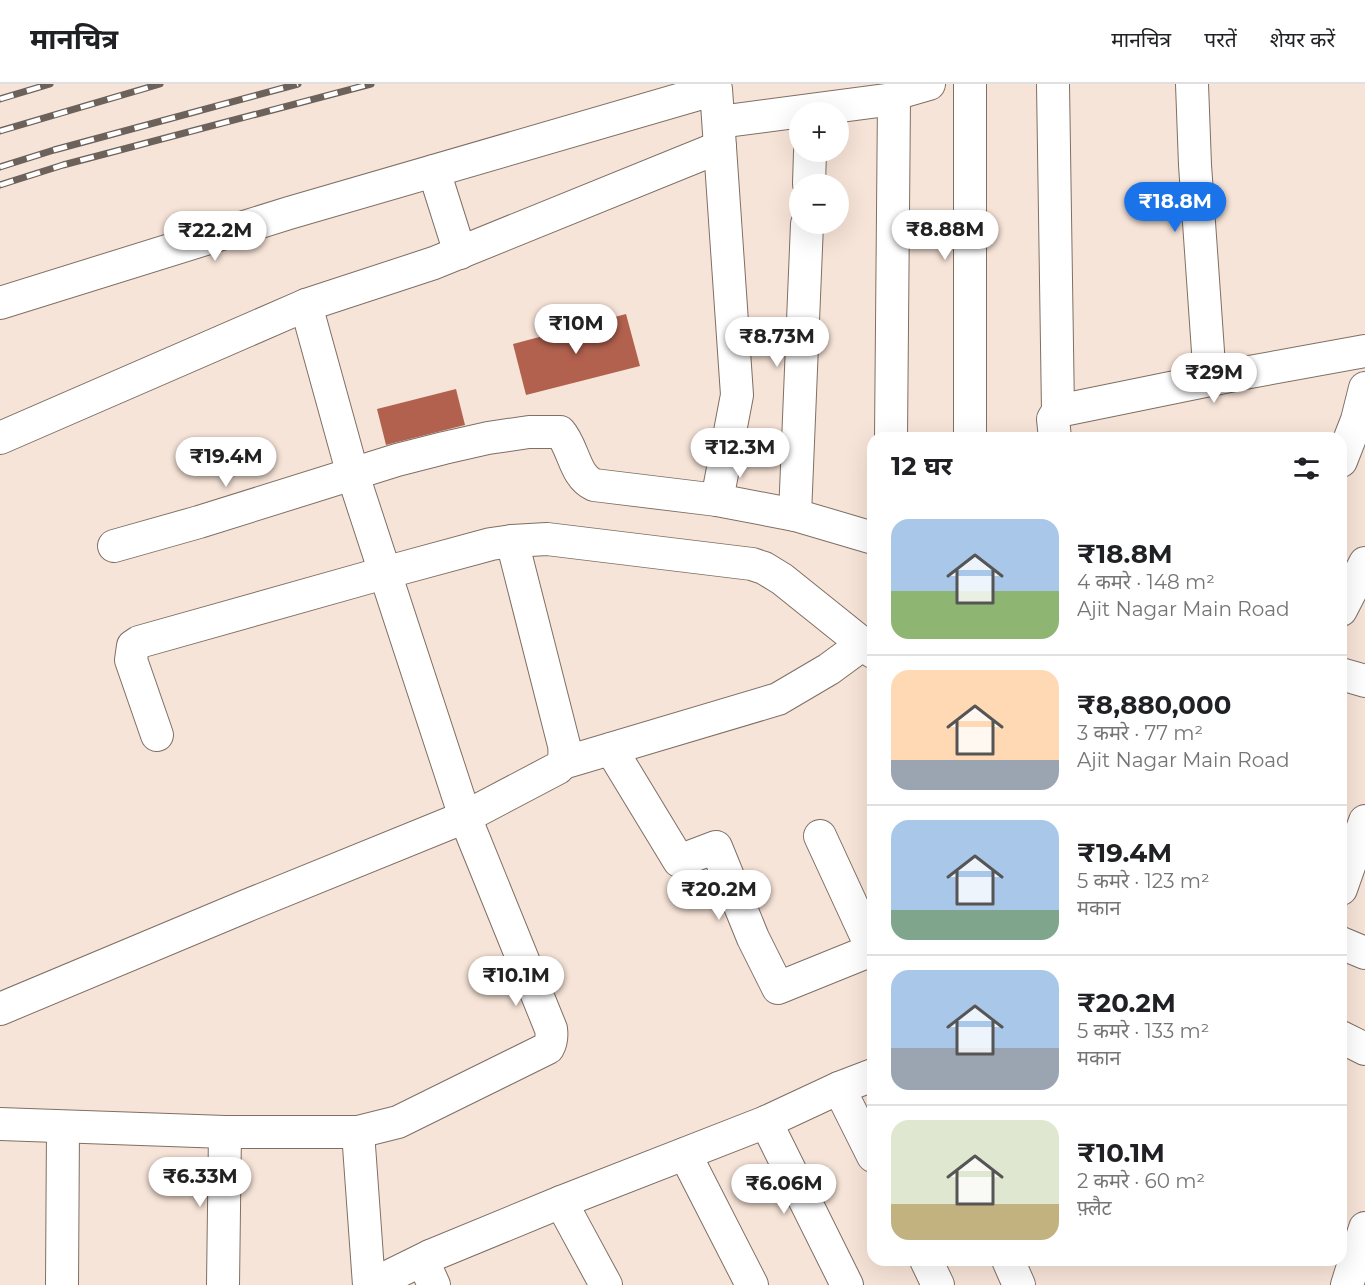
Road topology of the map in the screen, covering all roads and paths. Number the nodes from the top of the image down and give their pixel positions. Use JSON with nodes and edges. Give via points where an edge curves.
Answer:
{"nodes":[{"id":1,"x":929,"y":84,"type":"edge"},
{"id":2,"x":970,"y":84,"type":"edge"},
{"id":3,"x":1053,"y":84,"type":"edge"},
{"id":4,"x":1192,"y":84,"type":"edge"},
{"id":5,"x":894,"y":99,"type":"junction"},
{"id":6,"x":849,"y":106,"type":"edge"},
{"id":7,"x":789,"y":117,"type":"edge"},
{"id":8,"x":719,"y":134,"type":"junction"},
{"id":9,"x":434,"y":171,"type":"junction"},
{"id":10,"x":807,"y":234,"type":"edge"},
{"id":11,"x":460,"y":253,"type":"junction"},
{"id":12,"x":0,"y":303,"type":"edge"},
{"id":13,"x":306,"y":305,"type":"junction"},
{"id":14,"x":1365,"y":351,"type":"edge"},
{"id":15,"x":1210,"y":380,"type":"junction"},
{"id":16,"x":1365,"y":388,"type":"edge"},
{"id":17,"x":1056,"y":424,"type":"edge"},
{"id":18,"x":891,"y":432,"type":"edge"},
{"id":19,"x":970,"y":432,"type":"edge"},
{"id":20,"x":0,"y":438,"type":"edge"},
{"id":21,"x":1347,"y":446,"type":"edge"},
{"id":22,"x":353,"y":475,"type":"junction"},
{"id":23,"x":717,"y":500,"type":"junction"},
{"id":24,"x":795,"y":515,"type":"junction"},
{"id":25,"x":867,"y":536,"type":"edge"},
{"id":26,"x":512,"y":541,"type":"junction"},
{"id":27,"x":114,"y":546,"type":"dead end"},
{"id":28,"x":1365,"y":563,"type":"edge"},
{"id":29,"x":384,"y":573,"type":"junction"},
{"id":30,"x":1347,"y":598,"type":"edge"},
{"id":31,"x":867,"y":647,"type":"edge"},
{"id":32,"x":867,"y":649,"type":"edge"},
{"id":33,"x":1347,"y":676,"type":"edge"},
{"id":34,"x":1365,"y":681,"type":"edge"},
{"id":35,"x":157,"y":735,"type":"dead end"},
{"id":36,"x":611,"y":749,"type":"junction"},
{"id":37,"x":563,"y":763,"type":"junction"},
{"id":38,"x":465,"y":817,"type":"junction"},
{"id":39,"x":1365,"y":821,"type":"edge"},
{"id":40,"x":820,"y":837,"type":"dead end"},
{"id":41,"x":1347,"y":872,"type":"edge"},
{"id":42,"x":867,"y":937,"type":"edge"},
{"id":43,"x":1347,"y":946,"type":"edge"},
{"id":44,"x":867,"y":952,"type":"edge"},
{"id":45,"x":1365,"y":953,"type":"edge"},
{"id":46,"x":0,"y":1009,"type":"edge"},
{"id":47,"x":1347,"y":1040,"type":"edge"},
{"id":48,"x":1365,"y":1049,"type":"edge"},
{"id":49,"x":867,"y":1077,"type":"edge"},
{"id":50,"x":839,"y":1088,"type":"junction"},
{"id":51,"x":766,"y":1122,"type":"junction"},
{"id":52,"x":0,"y":1124,"type":"edge"},
{"id":53,"x":63,"y":1126,"type":"junction"},
{"id":54,"x":225,"y":1132,"type":"junction"},
{"id":55,"x":358,"y":1132,"type":"junction"},
{"id":56,"x":867,"y":1144,"type":"edge"},
{"id":57,"x":685,"y":1154,"type":"junction"},
{"id":58,"x":561,"y":1202,"type":"junction"},
{"id":59,"x":1347,"y":1218,"type":"edge"},
{"id":60,"x":1365,"y":1227,"type":"edge"},
{"id":61,"x":929,"y":1266,"type":"edge"},
{"id":62,"x":1011,"y":1266,"type":"edge"},
{"id":63,"x":432,"y":1271,"type":"edge"},
{"id":64,"x":62,"y":1285,"type":"edge"},
{"id":65,"x":224,"y":1285,"type":"edge"},
{"id":66,"x":370,"y":1285,"type":"edge"},
{"id":67,"x":606,"y":1285,"type":"edge"},
{"id":68,"x":752,"y":1285,"type":"edge"},
{"id":69,"x":847,"y":1285,"type":"edge"},
{"id":70,"x":938,"y":1285,"type":"edge"},
{"id":71,"x":1019,"y":1285,"type":"edge"},
{"id":72,"x":1347,"y":1285,"type":"edge"}],
"edges":[{"from":1,"to":5,"type":"street","via":[[898,93]]},
{"from":2,"to":19,"type":"street"},
{"from":3,"to":17,"type":"street"},
{"from":4,"to":15,"type":"street"},
{"from":5,"to":6,"type":"street"},
{"from":5,"to":18,"type":"street"},
{"from":7,"to":8,"type":"street"},
{"from":8,"to":9,"type":"street","via":[[716,89]]},
{"from":8,"to":11,"type":"street"},
{"from":8,"to":23,"type":"street","via":[[737,395]]},
{"from":9,"to":11,"type":"street"},
{"from":9,"to":12,"type":"street"},
{"from":10,"to":24,"type":"street"},
{"from":11,"to":13,"type":"street"},
{"from":13,"to":20,"type":"street"},
{"from":13,"to":22,"type":"street"},
{"from":14,"to":15,"type":"street"},
{"from":15,"to":17,"type":"street"},
{"from":16,"to":21,"type":"street"},
{"from":22,"to":23,"type":"street","via":[[477,440],[548,431],[560,432],[567,440],[582,477],[594,485]]},
{"from":22,"to":27,"type":"street"},
{"from":22,"to":29,"type":"street"},
{"from":23,"to":24,"type":"street"},
{"from":24,"to":25,"type":"street"},
{"from":26,"to":29,"type":"street"},
{"from":26,"to":31,"type":"street","via":[[547,539],[752,564],[782,579]]},
{"from":26,"to":37,"type":"street","via":[[564,745]]},
{"from":28,"to":30,"type":"street"},
{"from":29,"to":35,"type":"street","via":[[139,642],[131,660]]},
{"from":29,"to":38,"type":"street"},
{"from":32,"to":36,"type":"street","via":[[778,699]]},
{"from":33,"to":34,"type":"street"},
{"from":36,"to":37,"type":"street"},
{"from":36,"to":44,"type":"street","via":[[680,861],[716,847],[778,988]]},
{"from":37,"to":38,"type":"street"},
{"from":38,"to":46,"type":"street"},
{"from":38,"to":55,"type":"street","via":[[551,1029],[551,1043],[548,1048],[398,1122]]},
{"from":39,"to":41,"type":"street"},
{"from":40,"to":42,"type":"street"},
{"from":43,"to":45,"type":"street"},
{"from":47,"to":48,"type":"street"},
{"from":49,"to":50,"type":"street"},
{"from":50,"to":51,"type":"street"},
{"from":50,"to":56,"type":"street"},
{"from":51,"to":57,"type":"street"},
{"from":51,"to":69,"type":"street"},
{"from":52,"to":53,"type":"street"},
{"from":53,"to":54,"type":"street"},
{"from":53,"to":64,"type":"street"},
{"from":54,"to":55,"type":"street"},
{"from":54,"to":65,"type":"street"},
{"from":55,"to":66,"type":"street"},
{"from":57,"to":58,"type":"street"},
{"from":57,"to":68,"type":"street"},
{"from":58,"to":63,"type":"street"},
{"from":58,"to":67,"type":"street"},
{"from":59,"to":60,"type":"street"},
{"from":60,"to":72,"type":"street"},
{"from":61,"to":70,"type":"street"},
{"from":62,"to":71,"type":"street"},
{"from":63,"to":66,"type":"street"}]}
